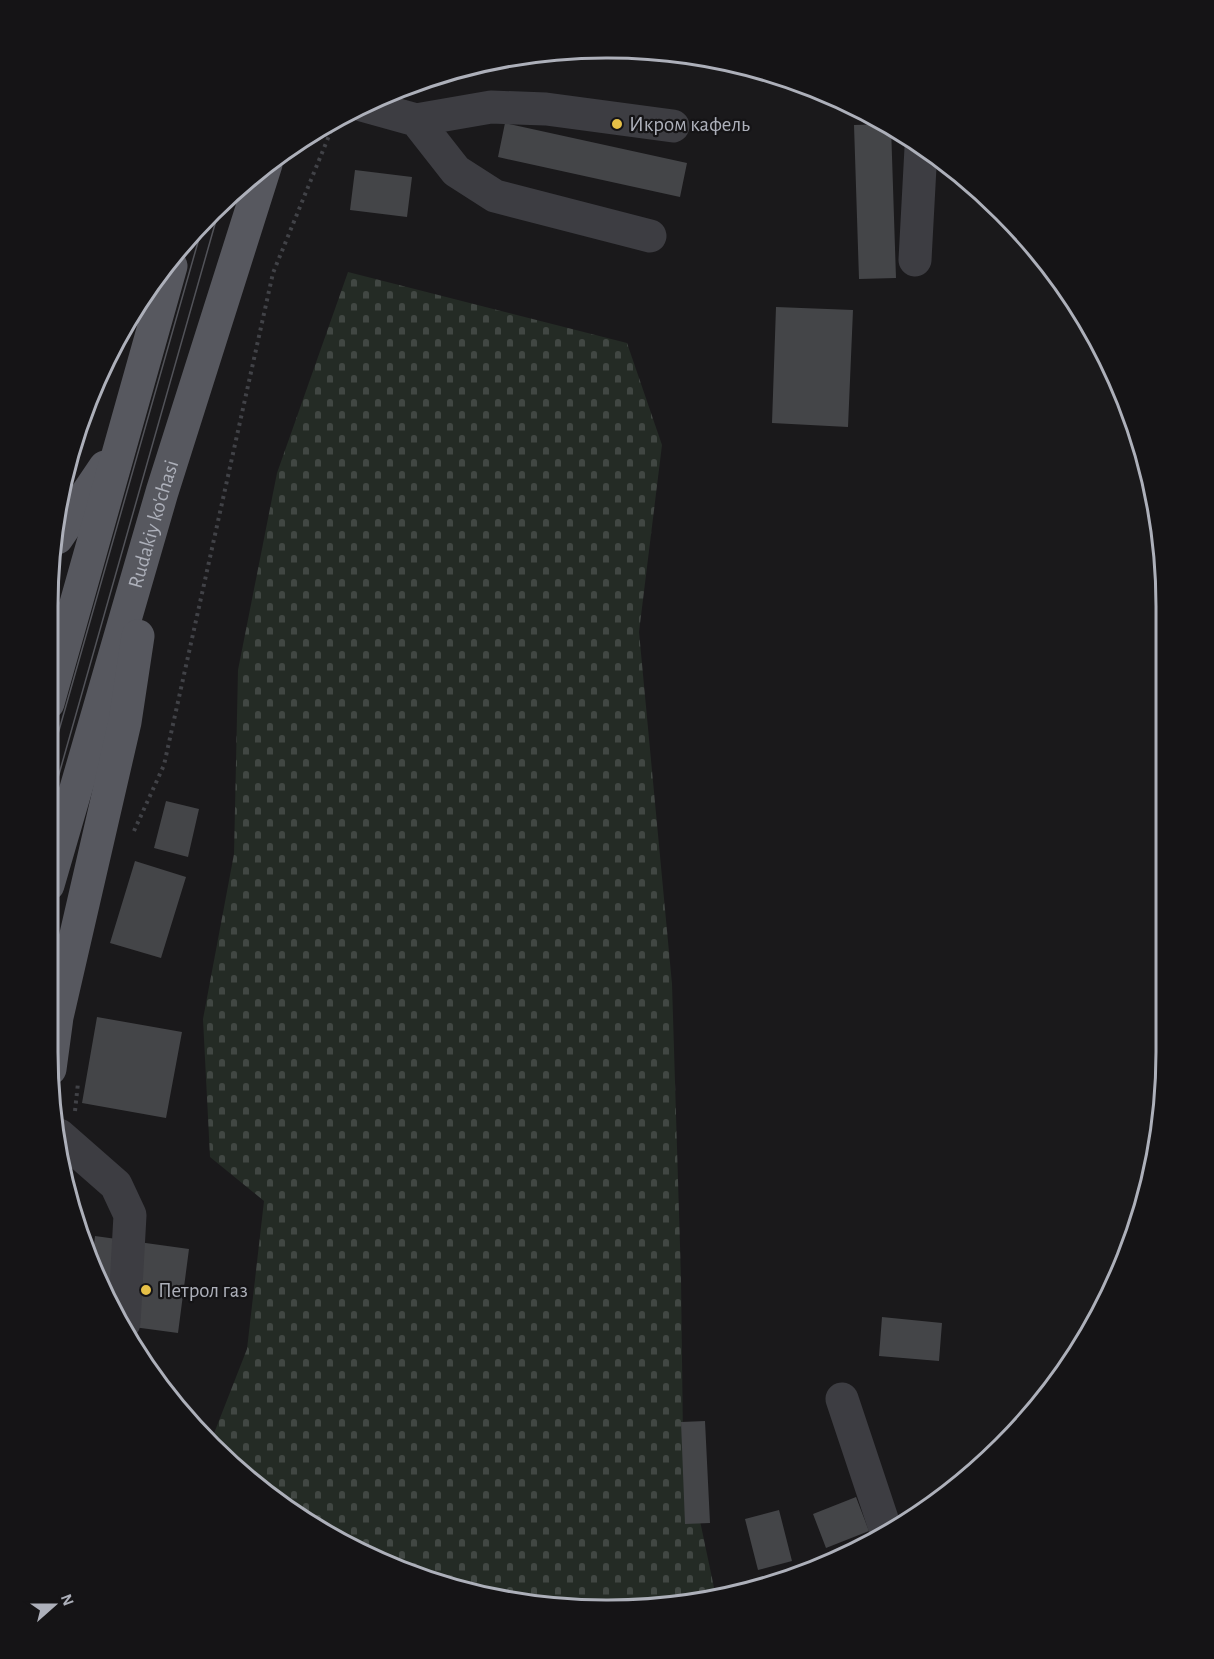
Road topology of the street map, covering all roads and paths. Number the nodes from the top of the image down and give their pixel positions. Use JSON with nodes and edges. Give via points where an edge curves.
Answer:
{"nodes":[{"id":1,"x":377,"y":109,"type":"edge"},
{"id":2,"x":416,"y":120,"type":"junction"},
{"id":3,"x":673,"y":126,"type":"dead end"},
{"id":4,"x":330,"y":134,"type":"edge"},
{"id":5,"x":921,"y":157,"type":"edge"},
{"id":6,"x":260,"y":183,"type":"edge"},
{"id":7,"x":650,"y":236,"type":"dead end"},
{"id":8,"x":915,"y":260,"type":"dead end"},
{"id":9,"x":167,"y":280,"type":"edge"},
{"id":10,"x":121,"y":444,"type":"junction"},
{"id":11,"x":162,"y":492,"type":"junction"},
{"id":12,"x":64,"y":527,"type":"edge"},
{"id":13,"x":58,"y":668,"type":"edge"},
{"id":14,"x":131,"y":838,"type":"dead end"},
{"id":15,"x":58,"y":851,"type":"edge"},
{"id":16,"x":58,"y":1013,"type":"edge"},
{"id":17,"x":58,"y":1025,"type":"edge"},
{"id":18,"x":64,"y":1073,"type":"edge"},
{"id":19,"x":65,"y":1135,"type":"edge"},
{"id":20,"x":66,"y":1142,"type":"edge"},
{"id":21,"x":125,"y":1312,"type":"edge"},
{"id":22,"x":842,"y":1399,"type":"dead end"},
{"id":23,"x":884,"y":1525,"type":"edge"}],
"edges":[{"from":1,"to":2,"type":"lane"},
{"from":2,"to":3,"type":"lane","via":[[491,107],[546,109]]},
{"from":2,"to":7,"type":"lane","via":[[456,171],[495,196]]},
{"from":4,"to":14,"type":"path","via":[[273,273],[164,765]]},
{"from":5,"to":8,"type":"lane"},
{"from":6,"to":11,"type":"main road","name":"Rudakiy ko'chasi"},
{"from":9,"to":10,"type":"main road"},
{"from":10,"to":12,"type":"main road"},
{"from":10,"to":13,"type":"main road"},
{"from":11,"to":15,"type":"main road","name":"Rudakiy ko'chasi"},
{"from":11,"to":16,"type":"main road","via":[[125,722]]},
{"from":17,"to":18,"type":"main road"},
{"from":18,"to":19,"type":"path"},
{"from":20,"to":21,"type":"lane","via":[[116,1185],[130,1215]]},
{"from":22,"to":23,"type":"lane"}]}
